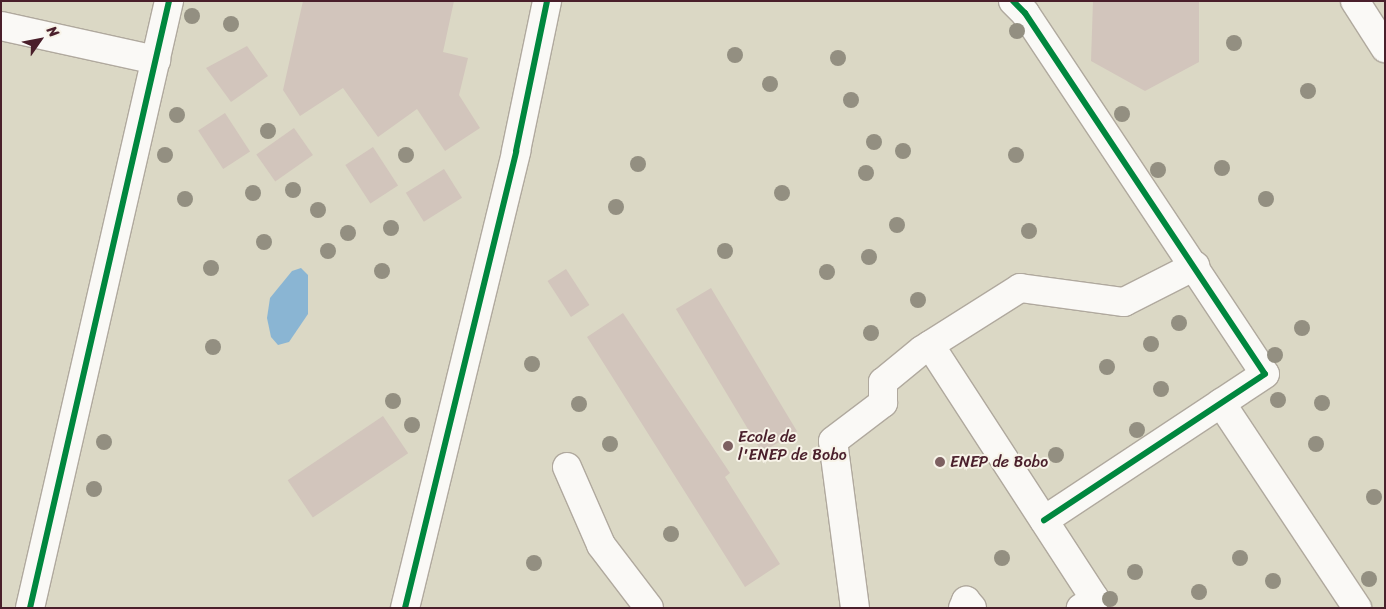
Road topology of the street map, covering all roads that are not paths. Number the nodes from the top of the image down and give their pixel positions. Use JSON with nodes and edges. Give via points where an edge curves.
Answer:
{"nodes":[{"id":1,"x":169,"y":1,"type":"edge"},
{"id":2,"x":547,"y":1,"type":"edge"},
{"id":3,"x":1013,"y":1,"type":"edge"},
{"id":4,"x":1355,"y":1,"type":"edge"},
{"id":5,"x":1,"y":26,"type":"edge"},
{"id":6,"x":1385,"y":48,"type":"edge"},
{"id":7,"x":156,"y":60,"type":"junction"},
{"id":8,"x":1195,"y":266,"type":"junction"},
{"id":9,"x":930,"y":345,"type":"junction"},
{"id":10,"x":1221,"y":403,"type":"junction"},
{"id":11,"x":567,"y":467,"type":"dead end"},
{"id":12,"x":1044,"y":520,"type":"junction"},
{"id":13,"x":30,"y":608,"type":"edge"},
{"id":14,"x":405,"y":608,"type":"edge"},
{"id":15,"x":649,"y":608,"type":"edge"},
{"id":16,"x":855,"y":608,"type":"edge"},
{"id":17,"x":963,"y":608,"type":"edge"},
{"id":18,"x":972,"y":608,"type":"edge"},
{"id":19,"x":1081,"y":608,"type":"edge"},
{"id":20,"x":1357,"y":608,"type":"edge"}],
"edges":[{"from":1,"to":7,"type":"street"},
{"from":2,"to":14,"type":"street","via":[[514,160]]},
{"from":3,"to":8,"type":"street","via":[[1025,12]]},
{"from":4,"to":6,"type":"street"},
{"from":5,"to":7,"type":"street"},
{"from":7,"to":13,"type":"street"},
{"from":8,"to":9,"type":"street","via":[[1124,302],[1020,288]]},
{"from":8,"to":10,"type":"street","via":[[1265,374]]},
{"from":9,"to":12,"type":"street"},
{"from":9,"to":16,"type":"street","via":[[883,382],[883,403],[833,442]]},
{"from":10,"to":12,"type":"street"},
{"from":10,"to":20,"type":"street"},
{"from":11,"to":15,"type":"street","via":[[601,545]]},
{"from":12,"to":19,"type":"street","via":[[1095,599]]},
{"from":17,"to":18,"type":"street","via":[[966,601]]}]}
